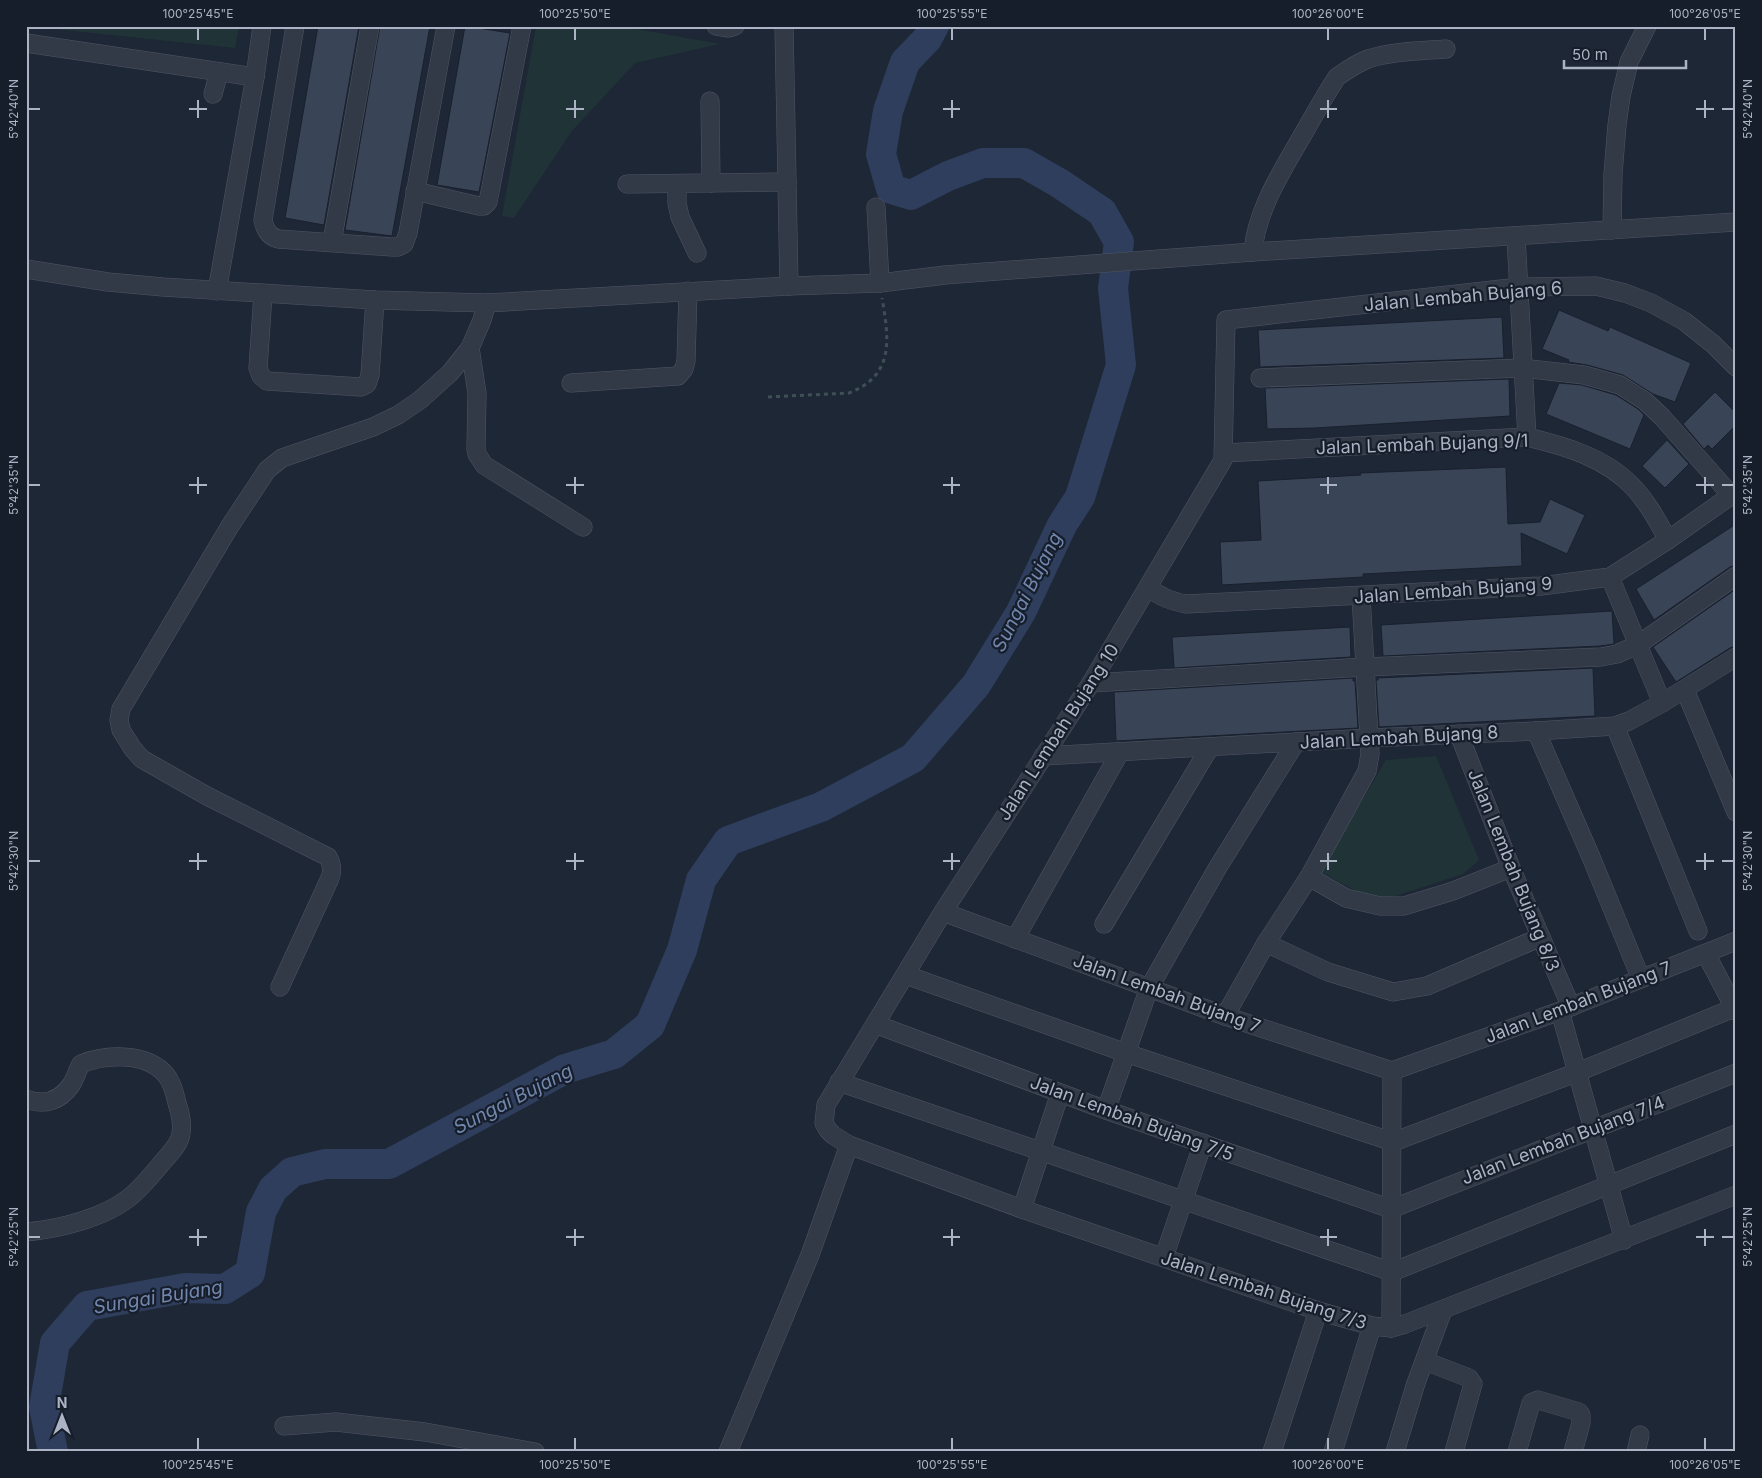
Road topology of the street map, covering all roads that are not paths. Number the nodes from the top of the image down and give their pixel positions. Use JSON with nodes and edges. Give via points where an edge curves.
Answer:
{"nodes":[{"id":1,"x":262,"y":26,"type":"edge"},
{"id":2,"x":295,"y":26,"type":"edge"},
{"id":3,"x":370,"y":26,"type":"edge"},
{"id":4,"x":446,"y":26,"type":"edge"},
{"id":5,"x":522,"y":26,"type":"edge"},
{"id":6,"x":716,"y":26,"type":"edge"},
{"id":7,"x":735,"y":26,"type":"edge"},
{"id":8,"x":784,"y":26,"type":"edge"},
{"id":9,"x":1647,"y":26,"type":"edge"},
{"id":10,"x":26,"y":43,"type":"edge"},
{"id":11,"x":1446,"y":49,"type":"dead end"},
{"id":12,"x":219,"y":72,"type":"junction"},
{"id":13,"x":255,"y":77,"type":"junction"},
{"id":14,"x":213,"y":94,"type":"dead end"},
{"id":15,"x":710,"y":101,"type":"dead end"},
{"id":16,"x":786,"y":182,"type":"junction"},
{"id":17,"x":711,"y":183,"type":"junction"},
{"id":18,"x":627,"y":184,"type":"dead end"},
{"id":19,"x":677,"y":184,"type":"junction"},
{"id":20,"x":415,"y":191,"type":"junction"},
{"id":21,"x":876,"y":207,"type":"dead end"},
{"id":22,"x":1736,"y":222,"type":"edge"},
{"id":23,"x":1612,"y":230,"type":"junction"},
{"id":24,"x":1516,"y":236,"type":"junction"},
{"id":25,"x":332,"y":242,"type":"junction"},
{"id":26,"x":1253,"y":252,"type":"junction"},
{"id":27,"x":697,"y":253,"type":"dead end"},
{"id":28,"x":26,"y":269,"type":"edge"},
{"id":29,"x":880,"y":282,"type":"junction"},
{"id":30,"x":789,"y":286,"type":"junction"},
{"id":31,"x":1519,"y":287,"type":"junction"},
{"id":32,"x":217,"y":291,"type":"junction"},
{"id":33,"x":688,"y":292,"type":"junction"},
{"id":34,"x":263,"y":294,"type":"junction"},
{"id":35,"x":375,"y":300,"type":"junction"},
{"id":36,"x":487,"y":303,"type":"junction"},
{"id":37,"x":1226,"y":320,"type":"joint"},
{"id":38,"x":470,"y":348,"type":"junction"},
{"id":39,"x":1736,"y":367,"type":"edge"},
{"id":40,"x":1522,"y":368,"type":"junction"},
{"id":41,"x":1260,"y":378,"type":"dead end"},
{"id":42,"x":571,"y":383,"type":"dead end"},
{"id":43,"x":1527,"y":437,"type":"junction"},
{"id":44,"x":1224,"y":453,"type":"junction"},
{"id":45,"x":1734,"y":494,"type":"edge"},
{"id":46,"x":583,"y":527,"type":"dead end"},
{"id":47,"x":1668,"y":540,"type":"junction"},
{"id":48,"x":1736,"y":576,"type":"edge"},
{"id":49,"x":1610,"y":577,"type":"junction"},
{"id":50,"x":1148,"y":587,"type":"junction"},
{"id":51,"x":1361,"y":596,"type":"junction"},
{"id":52,"x":1639,"y":644,"type":"junction"},
{"id":53,"x":1736,"y":656,"type":"edge"},
{"id":54,"x":1365,"y":667,"type":"junction"},
{"id":55,"x":1091,"y":683,"type":"junction"},
{"id":56,"x":1685,"y":690,"type":"junction"},
{"id":57,"x":1662,"y":703,"type":"junction"},
{"id":58,"x":1615,"y":726,"type":"junction"},
{"id":59,"x":1536,"y":731,"type":"junction"},
{"id":60,"x":1459,"y":734,"type":"junction"},
{"id":61,"x":1369,"y":738,"type":"junction"},
{"id":62,"x":1296,"y":742,"type":"junction"},
{"id":63,"x":1210,"y":747,"type":"junction"},
{"id":64,"x":1120,"y":752,"type":"junction"},
{"id":65,"x":1043,"y":756,"type":"junction"},
{"id":66,"x":1736,"y":812,"type":"edge"},
{"id":67,"x":1511,"y":868,"type":"junction"},
{"id":68,"x":1310,"y":877,"type":"junction"},
{"id":69,"x":943,"y":912,"type":"junction"},
{"id":70,"x":1104,"y":924,"type":"dead end"},
{"id":71,"x":1698,"y":931,"type":"dead end"},
{"id":72,"x":1541,"y":937,"type":"junction"},
{"id":73,"x":1016,"y":939,"type":"junction"},
{"id":74,"x":1736,"y":941,"type":"edge"},
{"id":75,"x":1266,"y":943,"type":"junction"},
{"id":76,"x":1706,"y":954,"type":"junction"},
{"id":77,"x":906,"y":975,"type":"junction"},
{"id":78,"x":1641,"y":980,"type":"junction"},
{"id":79,"x":280,"y":987,"type":"dead end"},
{"id":80,"x":1149,"y":988,"type":"junction"},
{"id":81,"x":1566,"y":1009,"type":"junction"},
{"id":82,"x":1735,"y":1009,"type":"edge"},
{"id":83,"x":1224,"y":1016,"type":"junction"},
{"id":84,"x":875,"y":1024,"type":"junction"},
{"id":85,"x":1126,"y":1053,"type":"junction"},
{"id":86,"x":1392,"y":1071,"type":"junction"},
{"id":87,"x":1578,"y":1072,"type":"junction"},
{"id":88,"x":1736,"y":1073,"type":"edge"},
{"id":89,"x":839,"y":1082,"type":"junction"},
{"id":90,"x":1060,"y":1093,"type":"junction"},
{"id":91,"x":26,"y":1099,"type":"edge"},
{"id":92,"x":1106,"y":1110,"type":"junction"},
{"id":93,"x":824,"y":1123,"type":"joint"},
{"id":94,"x":1594,"y":1128,"type":"junction"},
{"id":95,"x":1736,"y":1134,"type":"edge"},
{"id":96,"x":1393,"y":1142,"type":"junction"},
{"id":97,"x":1203,"y":1143,"type":"junction"},
{"id":98,"x":849,"y":1145,"type":"junction"},
{"id":99,"x":1040,"y":1151,"type":"junction"},
{"id":100,"x":1609,"y":1184,"type":"junction"},
{"id":101,"x":1736,"y":1195,"type":"edge"},
{"id":102,"x":1184,"y":1200,"type":"junction"},
{"id":103,"x":1022,"y":1209,"type":"junction"},
{"id":104,"x":1391,"y":1209,"type":"junction"},
{"id":105,"x":26,"y":1232,"type":"edge"},
{"id":106,"x":1624,"y":1240,"type":"junction"},
{"id":107,"x":1164,"y":1257,"type":"junction"},
{"id":108,"x":1392,"y":1272,"type":"junction"},
{"id":109,"x":1443,"y":1310,"type":"junction"},
{"id":110,"x":1318,"y":1311,"type":"junction"},
{"id":111,"x":1372,"y":1326,"type":"junction"},
{"id":112,"x":1391,"y":1328,"type":"junction"},
{"id":113,"x":1425,"y":1361,"type":"junction"},
{"id":114,"x":284,"y":1426,"type":"dead end"},
{"id":115,"x":535,"y":1452,"type":"edge"},
{"id":116,"x":728,"y":1452,"type":"edge"},
{"id":117,"x":1272,"y":1452,"type":"edge"},
{"id":118,"x":1333,"y":1452,"type":"edge"},
{"id":119,"x":1395,"y":1452,"type":"edge"},
{"id":120,"x":1454,"y":1452,"type":"edge"},
{"id":121,"x":1517,"y":1452,"type":"edge"},
{"id":122,"x":1572,"y":1452,"type":"edge"}],
"edges":[{"from":1,"to":13,"type":"street"},
{"from":2,"to":25,"type":"street","via":[[262,220],[272,237]]},
{"from":3,"to":25,"type":"street"},
{"from":4,"to":20,"type":"street"},
{"from":5,"to":20,"type":"street","via":[[488,202],[479,206]]},
{"from":6,"to":7,"type":"street"},
{"from":8,"to":16,"type":"street"},
{"from":9,"to":23,"type":"street","via":[[1630,62],[1621,96],[1613,174]]},
{"from":10,"to":12,"type":"street"},
{"from":11,"to":26,"type":"street","via":[[1368,59],[1337,77],[1267,201],[1257,227]]},
{"from":12,"to":13,"type":"street"},
{"from":12,"to":14,"type":"street"},
{"from":13,"to":32,"type":"street"},
{"from":15,"to":17,"type":"street"},
{"from":16,"to":17,"type":"street"},
{"from":16,"to":30,"type":"street"},
{"from":17,"to":19,"type":"street"},
{"from":18,"to":19,"type":"street"},
{"from":19,"to":27,"type":"street","via":[[680,217]]},
{"from":20,"to":25,"type":"street","via":[[404,244],[392,247]]},
{"from":21,"to":29,"type":"street"},
{"from":22,"to":23,"type":"street"},
{"from":23,"to":24,"type":"street"},
{"from":24,"to":26,"type":"street"},
{"from":24,"to":31,"type":"street"},
{"from":26,"to":29,"type":"street"},
{"from":28,"to":32,"type":"street","via":[[108,282]]},
{"from":29,"to":30,"type":"street"},
{"from":30,"to":33,"type":"street"},
{"from":31,"to":37,"type":"street","name":"Jalan Lembah Bujang 6"},
{"from":31,"to":39,"type":"street","name":"Jalan Lembah Bujang 6","via":[[1596,286],[1625,292],[1684,321]]},
{"from":31,"to":40,"type":"street"},
{"from":32,"to":34,"type":"street"},
{"from":33,"to":36,"type":"street"},
{"from":33,"to":42,"type":"street","via":[[686,361],[678,376]]},
{"from":34,"to":35,"type":"street"},
{"from":34,"to":35,"type":"street","via":[[258,368],[261,376],[267,381],[361,387],[367,384],[370,375]]},
{"from":35,"to":36,"type":"street"},
{"from":36,"to":38,"type":"street"},
{"from":37,"to":44,"type":"street","name":"Jalan Lembah Bujang 10"},
{"from":38,"to":46,"type":"street","via":[[476,393],[476,449],[480,460]]},
{"from":38,"to":79,"type":"street","via":[[450,373],[398,415],[374,427],[282,458],[267,470],[121,709],[121,730],[142,758],[207,796],[328,857],[331,862],[330,878]]},
{"from":40,"to":41,"type":"street"},
{"from":40,"to":43,"type":"street"},
{"from":40,"to":45,"type":"street","via":[[1584,375],[1620,385],[1662,417]]},
{"from":43,"to":44,"type":"street","name":"Jalan Lembah Bujang 9/1"},
{"from":43,"to":47,"type":"street","name":"Jalan Lembah Bujang 9/1","via":[[1560,445],[1614,470],[1634,488]]},
{"from":44,"to":50,"type":"street","name":"Jalan Lembah Bujang 10","via":[[1219,468]]},
{"from":45,"to":47,"type":"street","name":"Jalan Lembah Bujang 9"},
{"from":47,"to":49,"type":"street","name":"Jalan Lembah Bujang 9"},
{"from":48,"to":52,"type":"street"},
{"from":49,"to":51,"type":"street","name":"Jalan Lembah Bujang 9","via":[[1540,586]]},
{"from":49,"to":52,"type":"street"},
{"from":50,"to":51,"type":"street","name":"Jalan Lembah Bujang 9","via":[[1172,602],[1186,604]]},
{"from":50,"to":55,"type":"street","name":"Jalan Lembah Bujang 10"},
{"from":51,"to":54,"type":"street"},
{"from":52,"to":54,"type":"street","via":[[1601,657]]},
{"from":52,"to":57,"type":"street"},
{"from":53,"to":56,"type":"street","name":"Jalan Lembah Bujang 8"},
{"from":54,"to":55,"type":"street"},
{"from":54,"to":61,"type":"street"},
{"from":55,"to":65,"type":"street","name":"Jalan Lembah Bujang 10"},
{"from":56,"to":57,"type":"street","name":"Jalan Lembah Bujang 8"},
{"from":56,"to":66,"type":"street"},
{"from":57,"to":58,"type":"street","name":"Jalan Lembah Bujang 8"},
{"from":58,"to":59,"type":"street","name":"Jalan Lembah Bujang 8"},
{"from":58,"to":71,"type":"street"},
{"from":59,"to":60,"type":"street","name":"Jalan Lembah Bujang 8"},
{"from":59,"to":78,"type":"street"},
{"from":60,"to":61,"type":"street","name":"Jalan Lembah Bujang 8"},
{"from":60,"to":67,"type":"street","name":"Jalan Lembah Bujang 8/3"},
{"from":61,"to":62,"type":"street","name":"Jalan Lembah Bujang 8"},
{"from":61,"to":68,"type":"street","via":[[1367,771]]},
{"from":62,"to":63,"type":"street","name":"Jalan Lembah Bujang 8"},
{"from":62,"to":80,"type":"street","via":[[1218,867]]},
{"from":63,"to":64,"type":"street","name":"Jalan Lembah Bujang 8"},
{"from":63,"to":70,"type":"street"},
{"from":64,"to":65,"type":"street","name":"Jalan Lembah Bujang 8"},
{"from":64,"to":73,"type":"street"},
{"from":65,"to":69,"type":"street","name":"Jalan Lembah Bujang 10"},
{"from":67,"to":68,"type":"street","via":[[1404,906],[1380,906],[1346,898]]},
{"from":67,"to":72,"type":"street","name":"Jalan Lembah Bujang 8/3"},
{"from":68,"to":75,"type":"street"},
{"from":69,"to":73,"type":"street","name":"Jalan Lembah Bujang 7"},
{"from":69,"to":77,"type":"street","name":"Jalan Lembah Bujang 10"},
{"from":72,"to":75,"type":"street","via":[[1427,986],[1393,992],[1328,972]]},
{"from":72,"to":81,"type":"street","name":"Jalan Lembah Bujang 8/3"},
{"from":73,"to":80,"type":"street","name":"Jalan Lembah Bujang 7"},
{"from":74,"to":76,"type":"street","name":"Jalan Lembah Bujang 7"},
{"from":75,"to":83,"type":"street"},
{"from":76,"to":78,"type":"street","name":"Jalan Lembah Bujang 7"},
{"from":76,"to":82,"type":"street"},
{"from":77,"to":84,"type":"street","name":"Jalan Lembah Bujang 10"},
{"from":77,"to":85,"type":"street"},
{"from":78,"to":81,"type":"street","name":"Jalan Lembah Bujang 7"},
{"from":80,"to":83,"type":"street","name":"Jalan Lembah Bujang 7"},
{"from":80,"to":85,"type":"street"},
{"from":81,"to":86,"type":"street","name":"Jalan Lembah Bujang 7"},
{"from":81,"to":87,"type":"street","name":"Jalan Lembah Bujang 8/3"},
{"from":82,"to":87,"type":"street"},
{"from":83,"to":86,"type":"street","name":"Jalan Lembah Bujang 7"},
{"from":84,"to":89,"type":"street","name":"Jalan Lembah Bujang 10"},
{"from":84,"to":90,"type":"street","name":"Jalan Lembah Bujang 7/5"},
{"from":85,"to":92,"type":"street"},
{"from":85,"to":96,"type":"street"},
{"from":86,"to":96,"type":"street"},
{"from":87,"to":94,"type":"street","name":"Jalan Lembah Bujang 8/3"},
{"from":87,"to":96,"type":"street"},
{"from":88,"to":94,"type":"street","name":"Jalan Lembah Bujang 7/4"},
{"from":89,"to":93,"type":"street","name":"Jalan Lembah Bujang 10","via":[[826,1105]]},
{"from":89,"to":99,"type":"street"},
{"from":90,"to":92,"type":"street","name":"Jalan Lembah Bujang 7/5"},
{"from":90,"to":99,"type":"street"},
{"from":91,"to":105,"type":"street","via":[[48,1103],[60,1096],[72,1084],[81,1064],[91,1060],[130,1058],[153,1063],[167,1075],[176,1095],[181,1120],[181,1134],[174,1149],[128,1198],[81,1222]]},
{"from":92,"to":97,"type":"street","name":"Jalan Lembah Bujang 7/5"},
{"from":93,"to":98,"type":"street","name":"Jalan Lembah Bujang 7/3","via":[[833,1136]]},
{"from":94,"to":100,"type":"street","name":"Jalan Lembah Bujang 8/3"},
{"from":94,"to":104,"type":"street","name":"Jalan Lembah Bujang 7/4"},
{"from":95,"to":100,"type":"street"},
{"from":96,"to":104,"type":"street"},
{"from":97,"to":102,"type":"street"},
{"from":97,"to":104,"type":"street","name":"Jalan Lembah Bujang 7/5"},
{"from":98,"to":103,"type":"street","name":"Jalan Lembah Bujang 7/3"},
{"from":98,"to":116,"type":"street","via":[[810,1255]]},
{"from":99,"to":102,"type":"street"},
{"from":99,"to":103,"type":"street"},
{"from":100,"to":106,"type":"street","name":"Jalan Lembah Bujang 8/3"},
{"from":100,"to":108,"type":"street"},
{"from":101,"to":106,"type":"street","name":"Jalan Lembah Bujang 7/3"},
{"from":102,"to":107,"type":"street"},
{"from":102,"to":108,"type":"street"},
{"from":103,"to":107,"type":"street","name":"Jalan Lembah Bujang 7/3"},
{"from":104,"to":108,"type":"street"},
{"from":106,"to":109,"type":"street","name":"Jalan Lembah Bujang 7/3"},
{"from":107,"to":110,"type":"street","name":"Jalan Lembah Bujang 7/3"},
{"from":108,"to":112,"type":"street"},
{"from":109,"to":112,"type":"street","name":"Jalan Lembah Bujang 7/3"},
{"from":109,"to":113,"type":"street"},
{"from":110,"to":111,"type":"street","name":"Jalan Lembah Bujang 7/3"},
{"from":110,"to":117,"type":"street"},
{"from":111,"to":112,"type":"street","name":"Jalan Lembah Bujang 7/3"},
{"from":111,"to":118,"type":"street"},
{"from":113,"to":119,"type":"street"},
{"from":113,"to":120,"type":"street","via":[[1469,1378],[1473,1384]]},
{"from":114,"to":115,"type":"street","via":[[346,1423],[425,1432]]},
{"from":121,"to":122,"type":"street","via":[[1531,1403],[1538,1400],[1581,1415]]}]}
